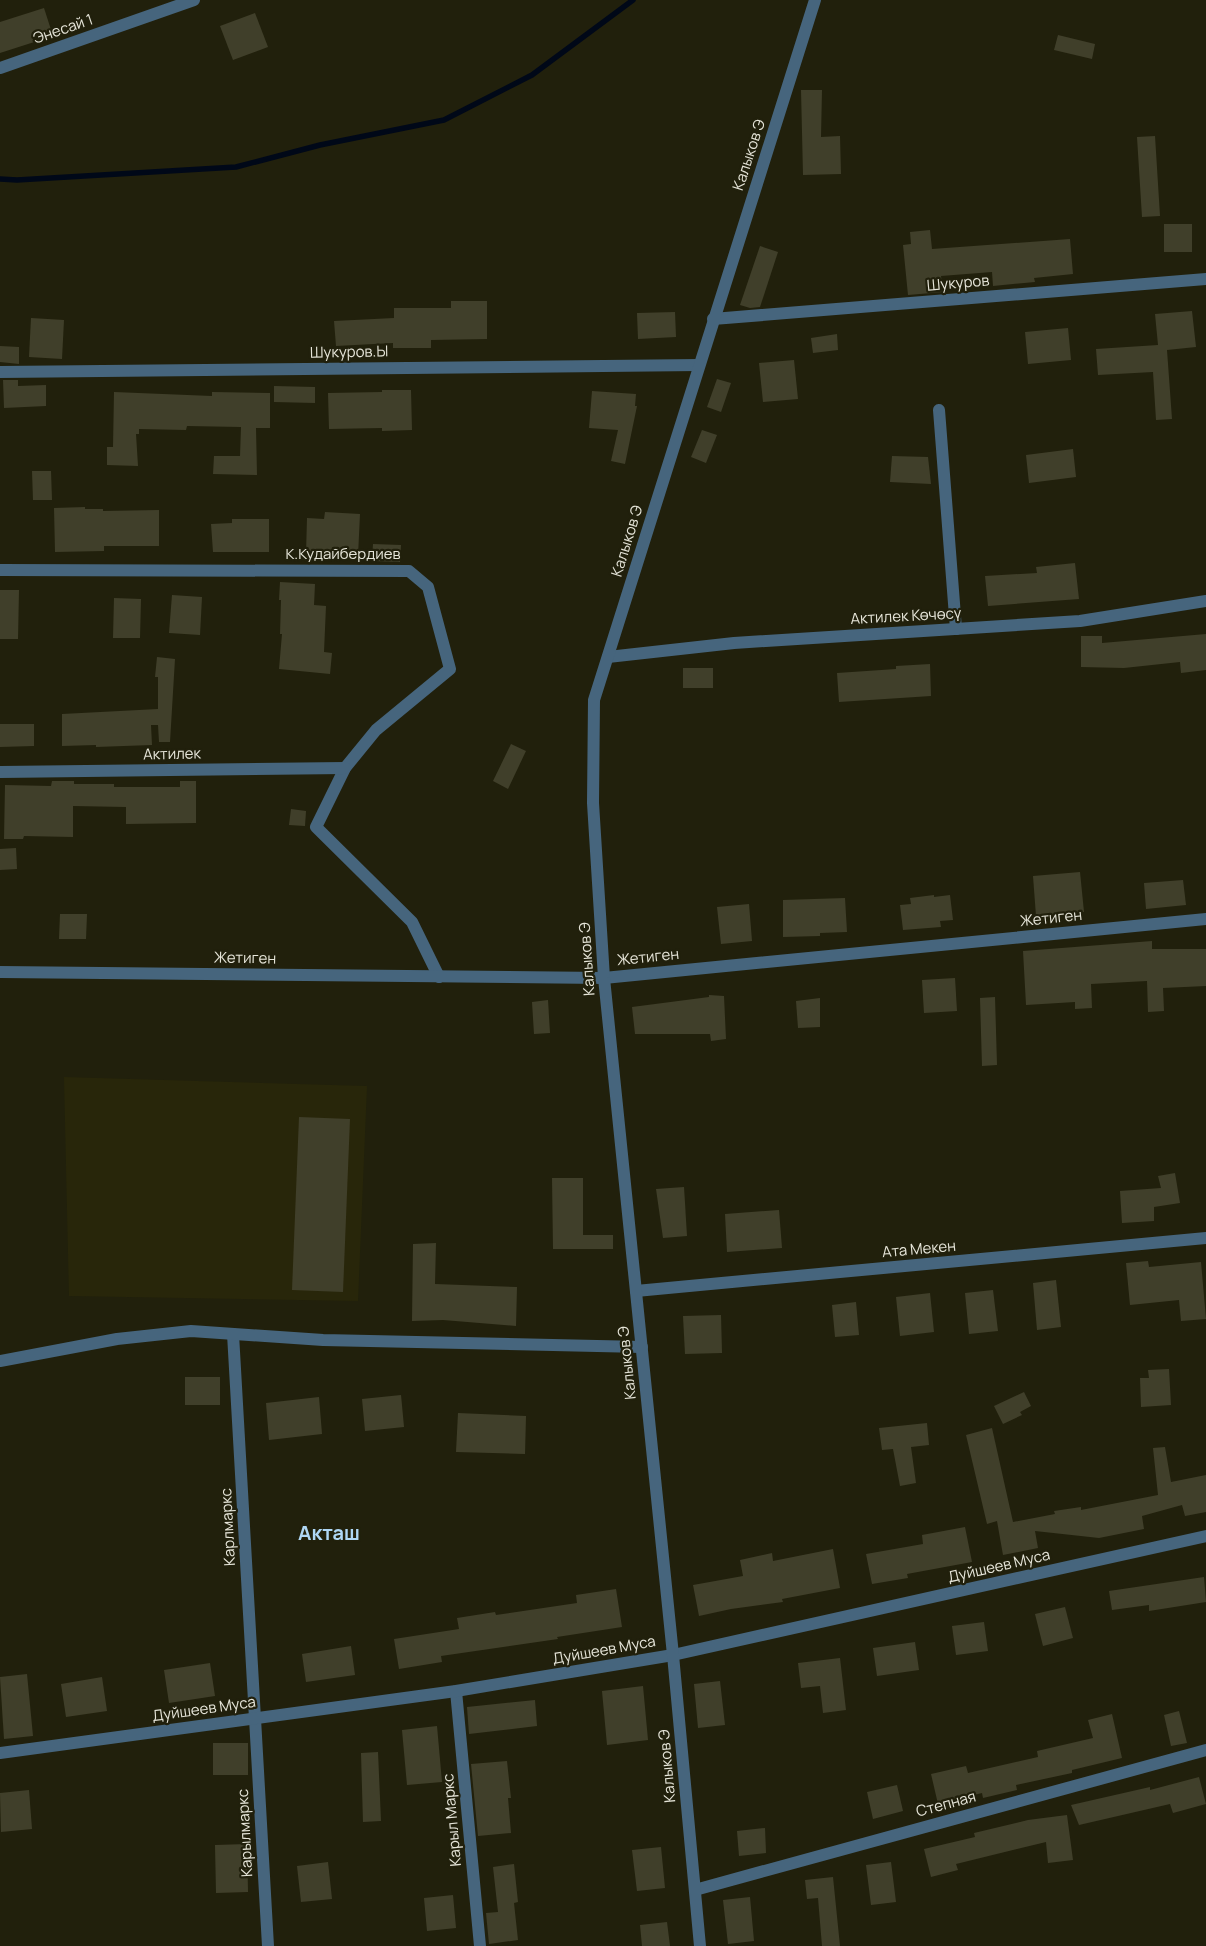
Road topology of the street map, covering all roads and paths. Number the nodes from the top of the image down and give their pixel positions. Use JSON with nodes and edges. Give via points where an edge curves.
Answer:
{"nodes":[{"id":1,"x":194,"y":0,"type":"edge"},
{"id":2,"x":815,"y":0,"type":"edge"},
{"id":3,"x":0,"y":68,"type":"edge"},
{"id":4,"x":1206,"y":279,"type":"edge"},
{"id":5,"x":713,"y":319,"type":"junction"},
{"id":6,"x":699,"y":365,"type":"junction"},
{"id":7,"x":0,"y":372,"type":"edge"},
{"id":8,"x":939,"y":410,"type":"dead end"},
{"id":9,"x":0,"y":570,"type":"edge"},
{"id":10,"x":1206,"y":601,"type":"edge"},
{"id":11,"x":956,"y":629,"type":"junction"},
{"id":12,"x":608,"y":657,"type":"junction"},
{"id":13,"x":345,"y":768,"type":"junction"},
{"id":14,"x":0,"y":772,"type":"edge"},
{"id":15,"x":1206,"y":919,"type":"edge"},
{"id":16,"x":0,"y":972,"type":"edge"},
{"id":17,"x":438,"y":977,"type":"junction"},
{"id":18,"x":604,"y":978,"type":"junction"},
{"id":19,"x":1206,"y":1238,"type":"edge"},
{"id":20,"x":636,"y":1291,"type":"junction"},
{"id":21,"x":233,"y":1334,"type":"junction"},
{"id":22,"x":642,"y":1347,"type":"junction"},
{"id":23,"x":0,"y":1361,"type":"edge"},
{"id":24,"x":1206,"y":1536,"type":"edge"},
{"id":25,"x":673,"y":1654,"type":"junction"},
{"id":26,"x":456,"y":1691,"type":"junction"},
{"id":27,"x":255,"y":1718,"type":"junction"},
{"id":28,"x":1206,"y":1750,"type":"edge"},
{"id":29,"x":0,"y":1754,"type":"edge"},
{"id":30,"x":695,"y":1890,"type":"junction"},
{"id":31,"x":268,"y":1946,"type":"edge"},
{"id":32,"x":480,"y":1946,"type":"edge"},
{"id":33,"x":700,"y":1946,"type":"edge"}],
"edges":[{"from":1,"to":3,"type":"street","name":"Энесай 1"},
{"from":2,"to":5,"type":"street","name":"Калыков Э"},
{"from":4,"to":5,"type":"street","name":"Шукуров"},
{"from":5,"to":6,"type":"street","name":"Калыков Э"},
{"from":6,"to":7,"type":"street","name":"Шукуров.Ы"},
{"from":6,"to":12,"type":"street","name":"Калыков Э"},
{"from":8,"to":11,"type":"street"},
{"from":9,"to":13,"type":"street","name":"К.Кудайбердиев","via":[[409,571],[428,587],[450,669],[376,730]]},
{"from":10,"to":11,"type":"street","name":"Актилек Көчөсү","via":[[1080,621]]},
{"from":11,"to":12,"type":"street","name":"Актилек Көчөсү","via":[[734,643]]},
{"from":12,"to":18,"type":"street","name":"Калыков Э","via":[[594,700],[593,803]]},
{"from":13,"to":14,"type":"street","name":"Актилек"},
{"from":13,"to":17,"type":"street","name":"К.Кудайбердиев","via":[[316,826],[412,922]]},
{"from":15,"to":18,"type":"street","name":"Жетиген"},
{"from":16,"to":17,"type":"street","name":"Жетиген"},
{"from":17,"to":18,"type":"street","name":"Жетиген"},
{"from":18,"to":20,"type":"street","name":"Калыков Э"},
{"from":19,"to":20,"type":"street","name":"Ата Мекен"},
{"from":20,"to":22,"type":"street","name":"Калыков Э"},
{"from":21,"to":22,"type":"street","via":[[323,1340]]},
{"from":21,"to":23,"type":"street","via":[[191,1331],[117,1339]]},
{"from":21,"to":27,"type":"street","name":"Карлмаркс"},
{"from":22,"to":25,"type":"street","name":"Калыков Э"},
{"from":24,"to":25,"type":"street","name":"Дуйшеев Муса"},
{"from":25,"to":26,"type":"street","name":"Дуйшеев Муса"},
{"from":25,"to":30,"type":"street","name":"Калыков Э"},
{"from":26,"to":27,"type":"street","name":"Дуйшеев Муса"},
{"from":26,"to":32,"type":"street","name":"Карыл Маркс"},
{"from":27,"to":29,"type":"street","name":"Дуйшеев Муса"},
{"from":27,"to":31,"type":"street","name":"Карылмаркс"},
{"from":28,"to":30,"type":"street","name":"Степная"},
{"from":30,"to":33,"type":"street","name":"Калыков Э"}]}
